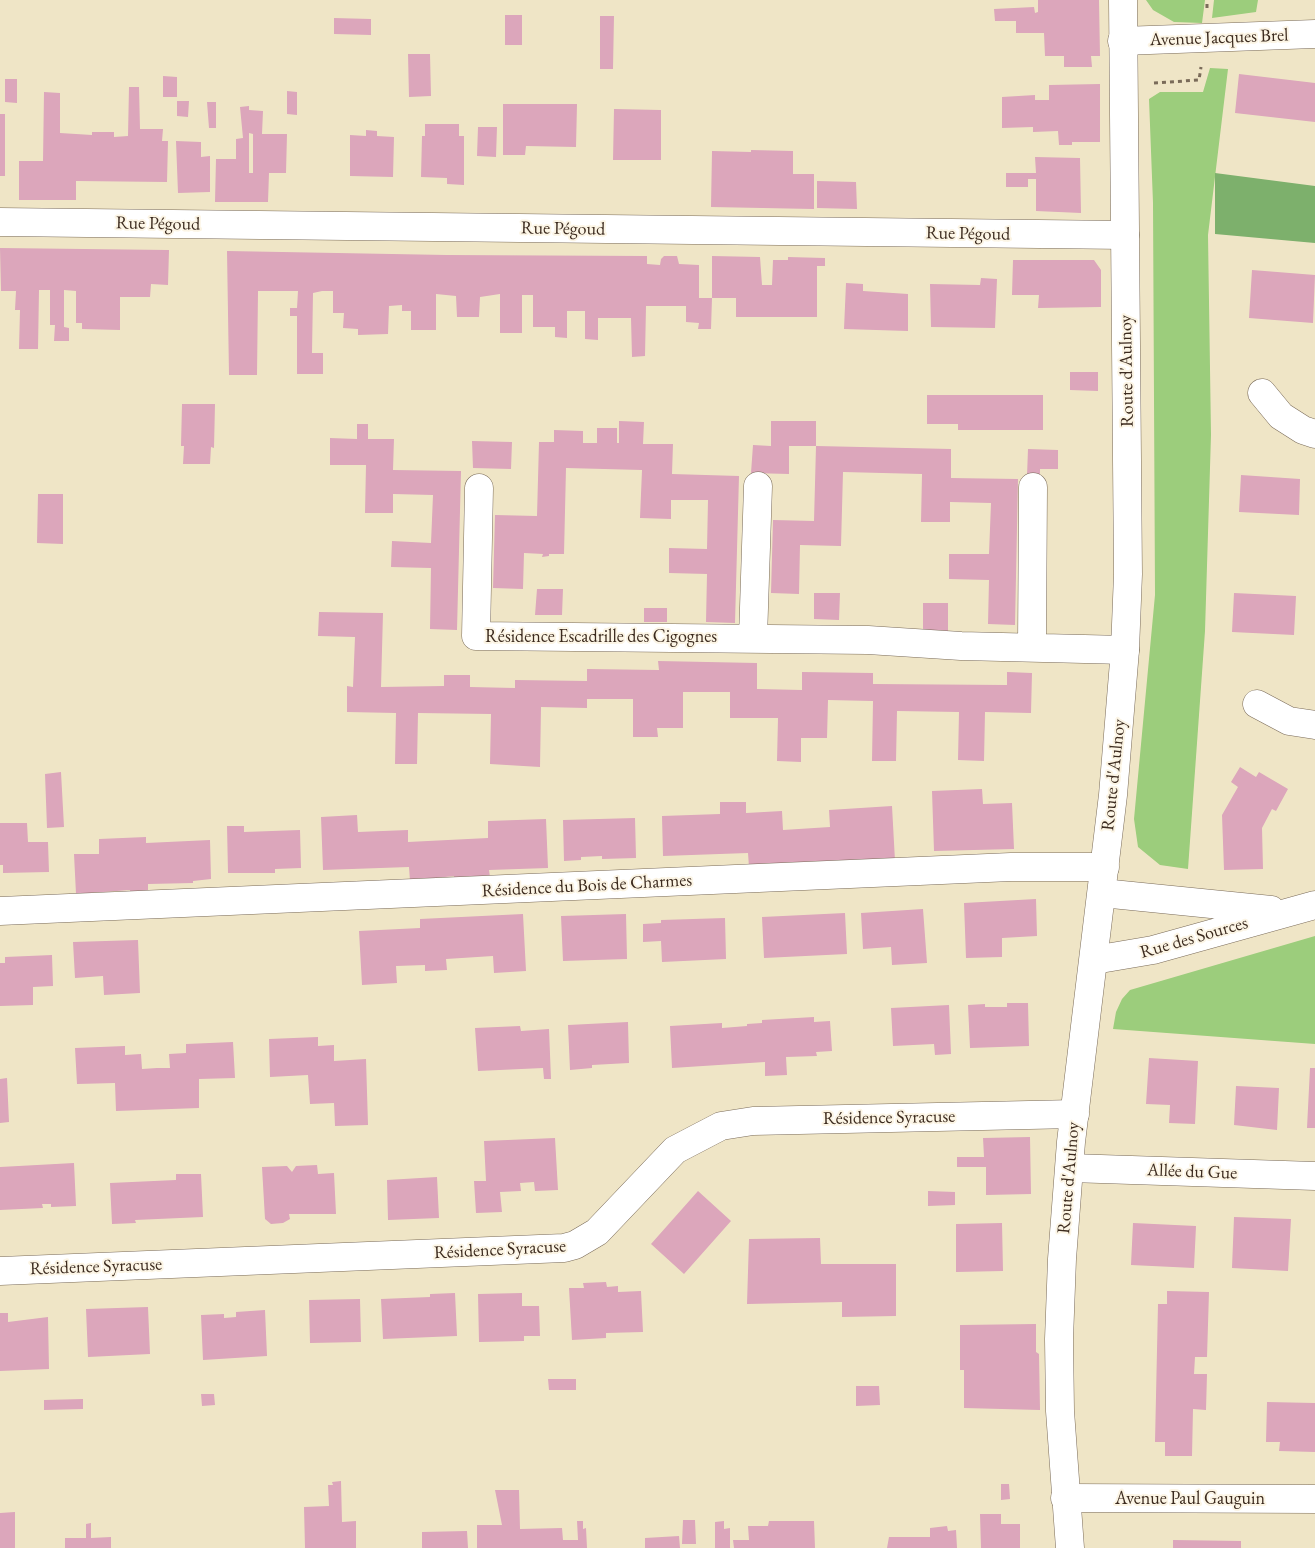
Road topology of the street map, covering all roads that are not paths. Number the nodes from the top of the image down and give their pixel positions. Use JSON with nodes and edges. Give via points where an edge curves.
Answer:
{"nodes":[{"id":1,"x":1123,"y":0,"type":"edge"},
{"id":2,"x":1315,"y":34,"type":"edge"},
{"id":3,"x":1122,"y":41,"type":"junction"},
{"id":4,"x":0,"y":222,"type":"edge"},
{"id":5,"x":1125,"y":235,"type":"junction"},
{"id":6,"x":1262,"y":393,"type":"dead end"},
{"id":7,"x":1315,"y":434,"type":"edge"},
{"id":8,"x":758,"y":486,"type":"dead end"},
{"id":9,"x":1033,"y":487,"type":"dead end"},
{"id":10,"x":479,"y":488,"type":"dead end"},
{"id":11,"x":753,"y":638,"type":"junction"},
{"id":12,"x":1032,"y":646,"type":"junction"},
{"id":13,"x":1125,"y":650,"type":"junction"},
{"id":14,"x":1257,"y":704,"type":"dead end"},
{"id":15,"x":1315,"y":725,"type":"edge"},
{"id":16,"x":1103,"y":880,"type":"junction"},
{"id":17,"x":1304,"y":908,"type":"edge"},
{"id":18,"x":0,"y":911,"type":"edge"},
{"id":19,"x":1094,"y":960,"type":"junction"},
{"id":20,"x":1075,"y":1114,"type":"junction"},
{"id":21,"x":1070,"y":1168,"type":"junction"},
{"id":22,"x":1315,"y":1176,"type":"edge"},
{"id":23,"x":0,"y":1271,"type":"edge"},
{"id":24,"x":1065,"y":1498,"type":"junction"},
{"id":25,"x":1315,"y":1499,"type":"edge"},
{"id":26,"x":1070,"y":1548,"type":"edge"}],
"edges":[{"from":1,"to":3,"type":"street","name":"Route d'Aulnoy"},
{"from":2,"to":3,"type":"street","name":"Avenue Jacques Brel"},
{"from":3,"to":5,"type":"street","name":"Route d'Aulnoy"},
{"from":4,"to":5,"type":"street","name":"Rue Pégoud"},
{"from":5,"to":13,"type":"street","name":"Route d'Aulnoy","via":[[1129,513]]},
{"from":6,"to":7,"type":"street","via":[[1281,416]]},
{"from":8,"to":11,"type":"street"},
{"from":9,"to":12,"type":"street"},
{"from":10,"to":11,"type":"street","name":"Résidence Escadrille des Cigognes","via":[[476,636]]},
{"from":11,"to":12,"type":"street","name":"Résidence Escadrille des Cigognes"},
{"from":12,"to":13,"type":"street","name":"Résidence Escadrille des Cigognes"},
{"from":13,"to":16,"type":"street","name":"Route d'Aulnoy"},
{"from":14,"to":15,"type":"street","via":[[1289,721]]},
{"from":16,"to":17,"type":"street","name":"Rue des Sources","via":[[1257,910]]},
{"from":16,"to":18,"type":"street","name":"Résidence du Bois de Charmes","via":[[1011,867]]},
{"from":16,"to":19,"type":"street","name":"Route d'Aulnoy"},
{"from":17,"to":19,"type":"street","name":"Rue des Sources","via":[[1133,955]]},
{"from":19,"to":20,"type":"street","name":"Route d'Aulnoy"},
{"from":20,"to":21,"type":"street","name":"Route d'Aulnoy"},
{"from":20,"to":23,"type":"street","name":"Résidence Syracuse","via":[[753,1121],[721,1126],[675,1150],[597,1232],[564,1248]]},
{"from":21,"to":22,"type":"street","name":"Allée du Gue"},
{"from":21,"to":24,"type":"street","name":"Route d'Aulnoy","via":[[1062,1250],[1059,1339]]},
{"from":24,"to":25,"type":"street","name":"Avenue Paul Gauguin"},
{"from":24,"to":26,"type":"street","name":"Route d'Aulnoy"}]}
